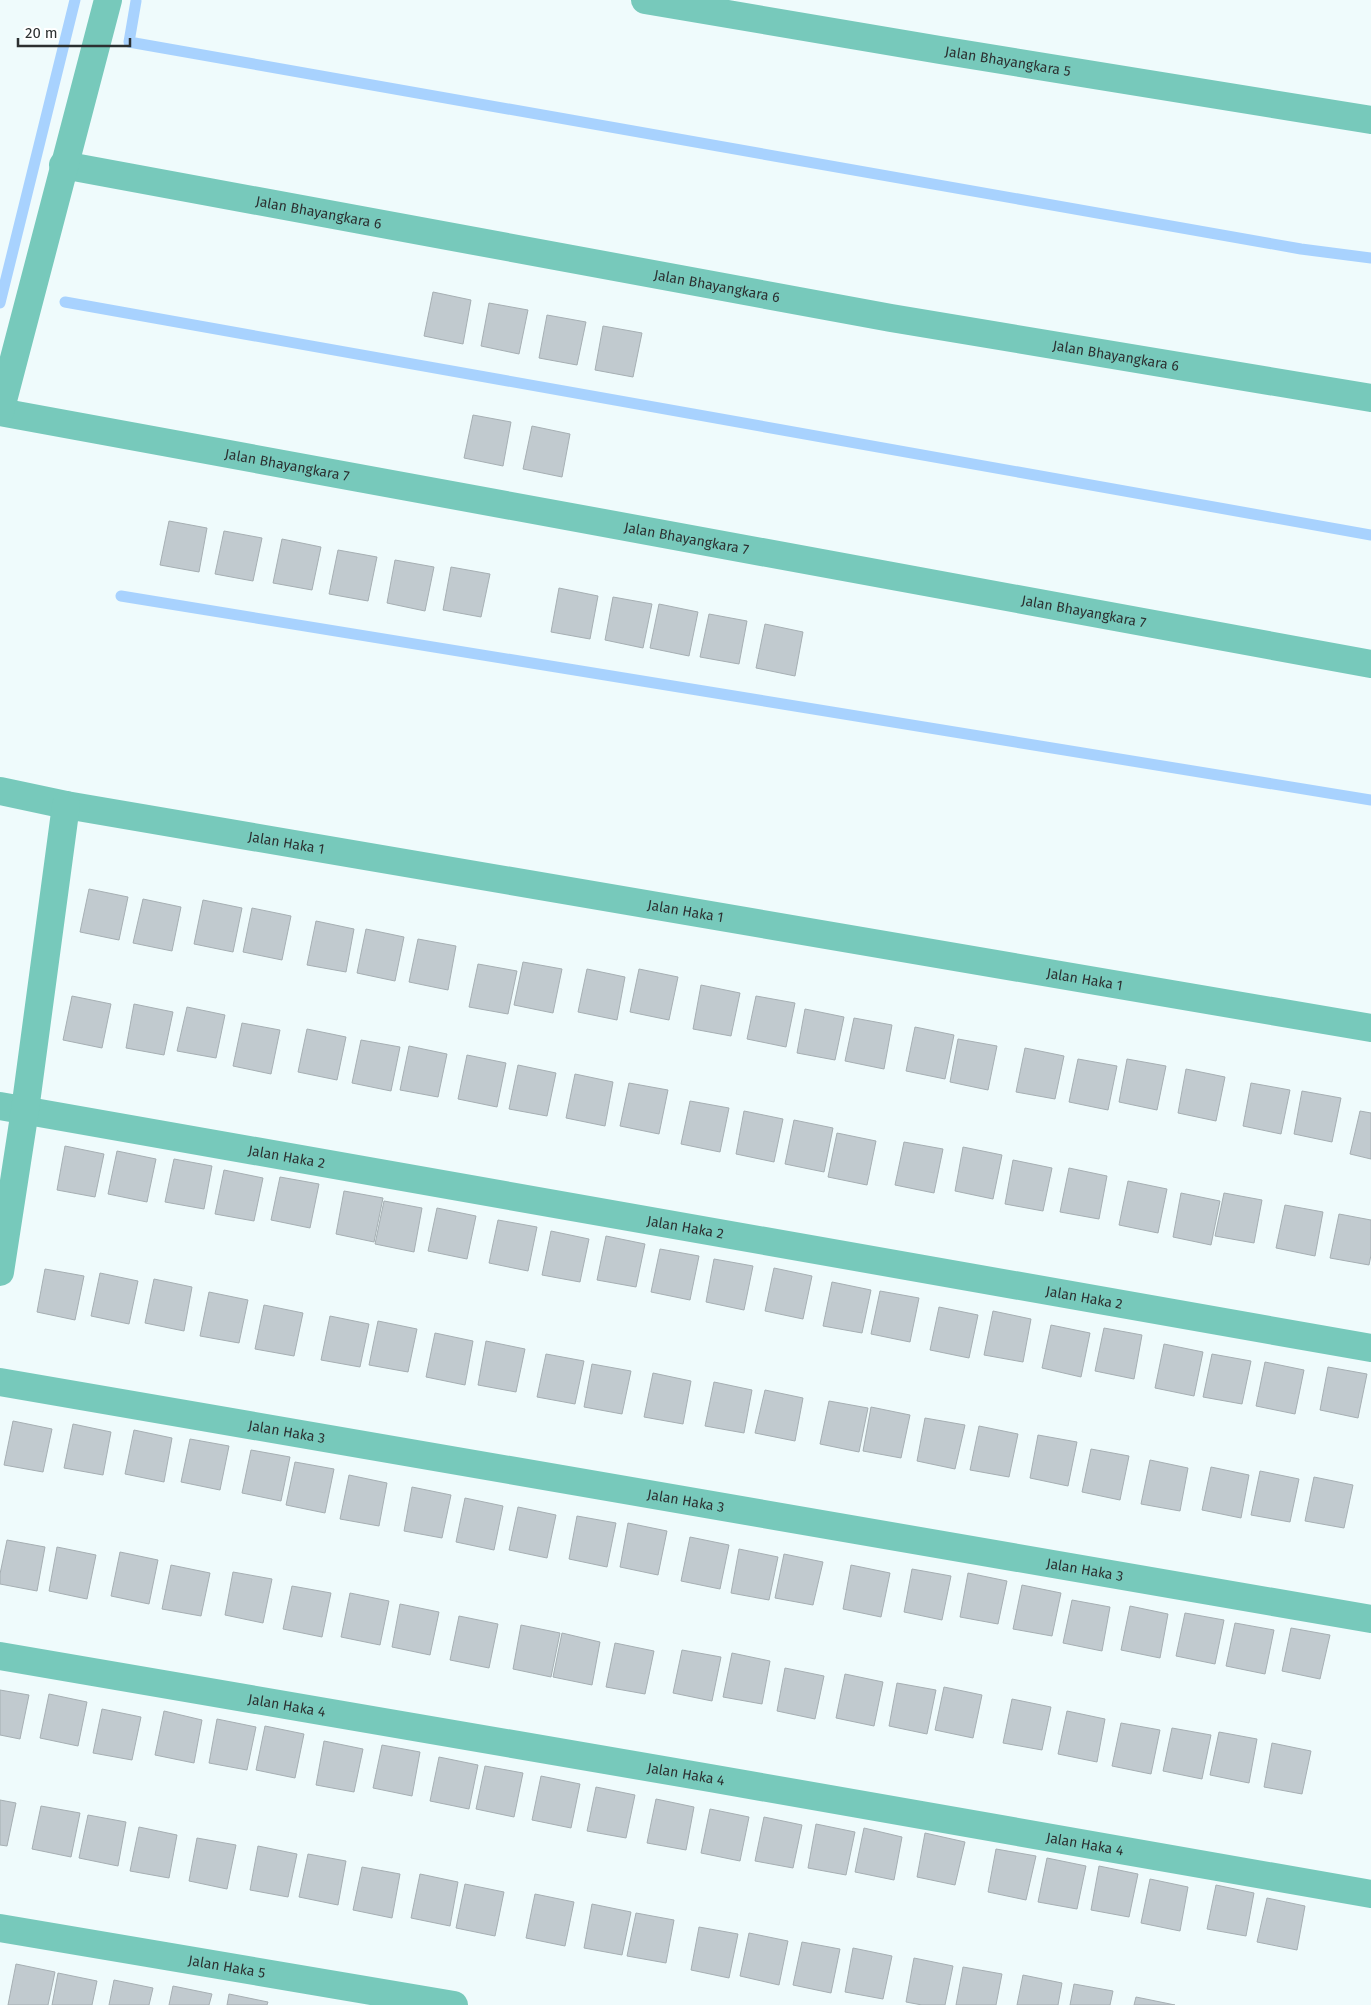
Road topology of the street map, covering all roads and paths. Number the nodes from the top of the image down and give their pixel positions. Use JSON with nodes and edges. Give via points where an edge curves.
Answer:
{"nodes":[{"id":1,"x":108,"y":0,"type":"edge"},
{"id":2,"x":645,"y":0,"type":"edge"},
{"id":3,"x":1371,"y":120,"type":"edge"},
{"id":4,"x":64,"y":165,"type":"junction"},
{"id":5,"x":1371,"y":398,"type":"edge"},
{"id":6,"x":0,"y":412,"type":"edge"},
{"id":7,"x":1371,"y":664,"type":"edge"},
{"id":8,"x":0,"y":791,"type":"edge"},
{"id":9,"x":66,"y":805,"type":"junction"},
{"id":10,"x":1371,"y":1028,"type":"edge"},
{"id":11,"x":12,"y":1108,"type":"edge"},
{"id":12,"x":0,"y":1272,"type":"edge"},
{"id":13,"x":1371,"y":1348,"type":"edge"},
{"id":14,"x":0,"y":1382,"type":"edge"},
{"id":15,"x":1371,"y":1619,"type":"edge"},
{"id":16,"x":0,"y":1656,"type":"edge"},
{"id":17,"x":1371,"y":1894,"type":"edge"},
{"id":18,"x":0,"y":1928,"type":"edge"},
{"id":19,"x":454,"y":2005,"type":"edge"}],
"edges":[{"from":1,"to":4,"type":"street"},
{"from":2,"to":3,"type":"street","name":"Jalan Bhayangkara 5"},
{"from":4,"to":5,"type":"street","name":"Jalan Bhayangkara 6","via":[[891,318]]},
{"from":4,"to":6,"type":"street"},
{"from":6,"to":7,"type":"street","name":"Jalan Bhayangkara 7"},
{"from":8,"to":9,"type":"street","name":"Jalan Haka 1"},
{"from":9,"to":10,"type":"street","name":"Jalan Haka 1"},
{"from":9,"to":11,"type":"street"},
{"from":11,"to":12,"type":"street"},
{"from":11,"to":13,"type":"street","name":"Jalan Haka 2"},
{"from":14,"to":15,"type":"street","name":"Jalan Haka 3"},
{"from":16,"to":17,"type":"street","name":"Jalan Haka 4"},
{"from":18,"to":19,"type":"street","name":"Jalan Haka 5"}]}
